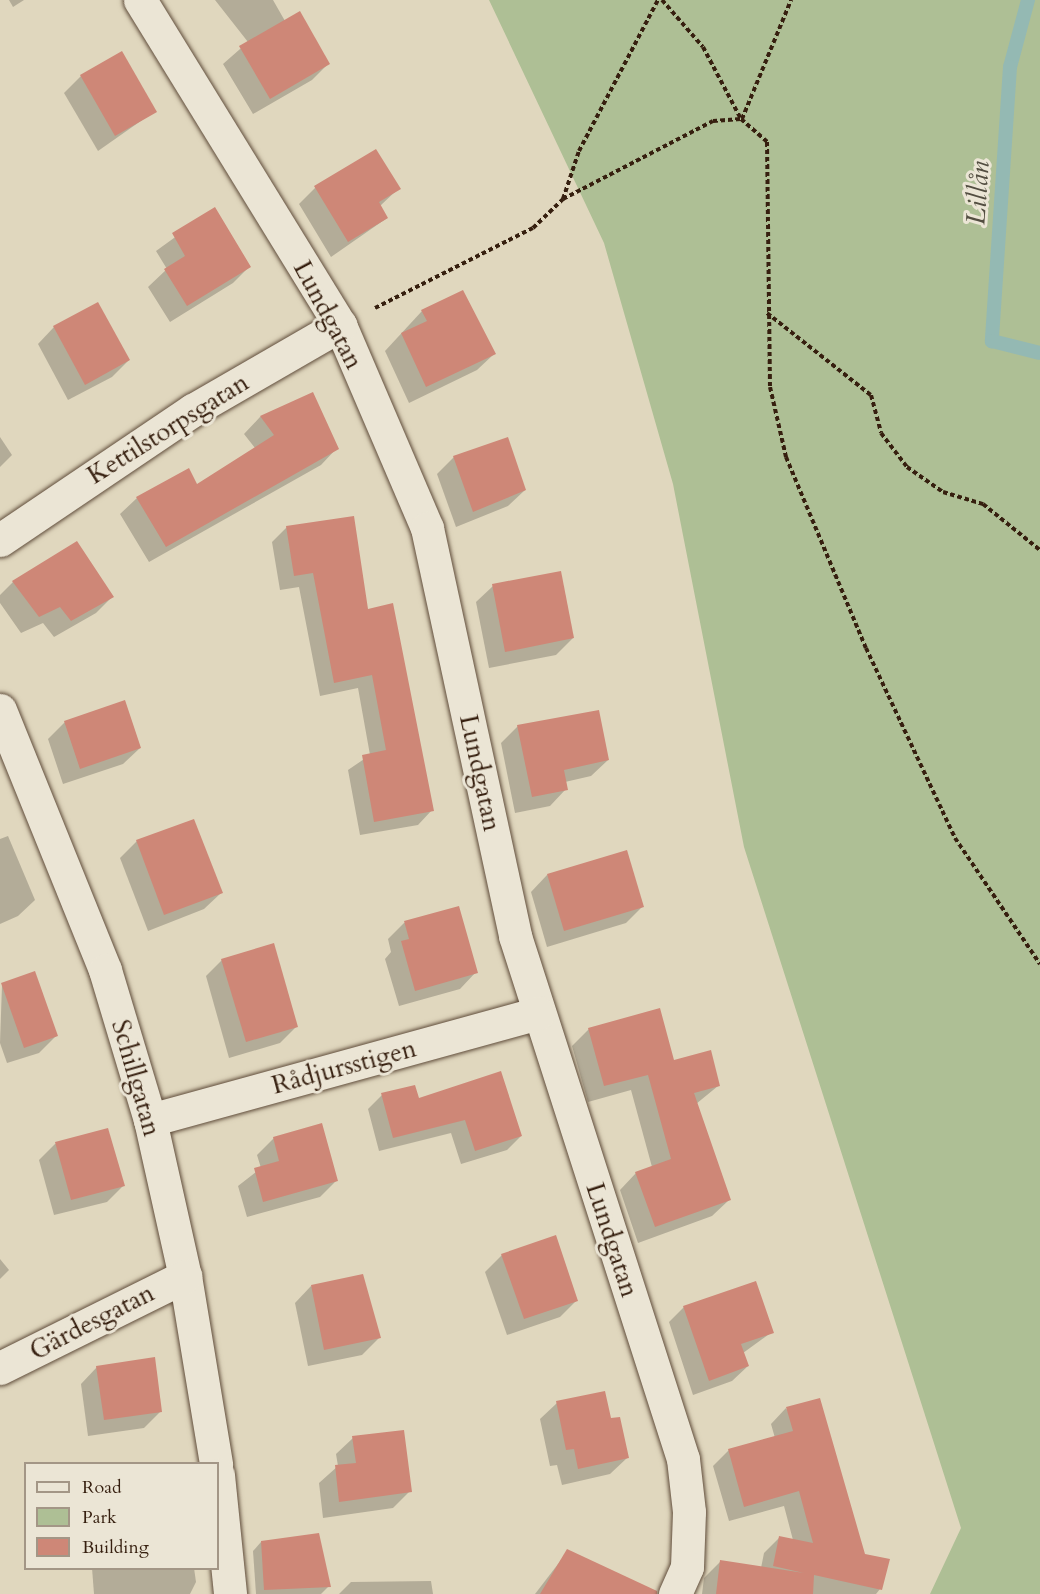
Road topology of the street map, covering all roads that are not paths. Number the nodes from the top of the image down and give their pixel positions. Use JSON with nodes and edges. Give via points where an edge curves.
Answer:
{"nodes":[{"id":1,"x":140,"y":0,"type":"edge"},
{"id":2,"x":340,"y":325,"type":"junction"},
{"id":3,"x":0,"y":540,"type":"edge"},
{"id":4,"x":0,"y":710,"type":"edge"},
{"id":5,"x":539,"y":1013,"type":"junction"},
{"id":6,"x":150,"y":1120,"type":"junction"},
{"id":7,"x":185,"y":1276,"type":"junction"},
{"id":8,"x":0,"y":1368,"type":"edge"},
{"id":9,"x":216,"y":1462,"type":"edge"},
{"id":10,"x":219,"y":1485,"type":"edge"},
{"id":11,"x":230,"y":1594,"type":"edge"},
{"id":12,"x":675,"y":1594,"type":"edge"}],
"edges":[{"from":1,"to":2,"type":"street","name":"Lundgatan"},
{"from":2,"to":3,"type":"street","name":"Kettilstorpsgatan","via":[[192,410]]},
{"from":2,"to":5,"type":"street","name":"Lundgatan","via":[[427,528],[515,936]]},
{"from":4,"to":6,"type":"street","name":"Schillgatan","via":[[105,970]]},
{"from":5,"to":6,"type":"street","name":"Rådjursstigen"},
{"from":5,"to":12,"type":"street","name":"Lundgatan","via":[[683,1459],[689,1512],[687,1567]]},
{"from":6,"to":7,"type":"street","name":"Schillgatan"},
{"from":7,"to":8,"type":"street","name":"Gärdesgatan"},
{"from":7,"to":9,"type":"street","name":"Schillgatan"},
{"from":10,"to":11,"type":"street"}]}
